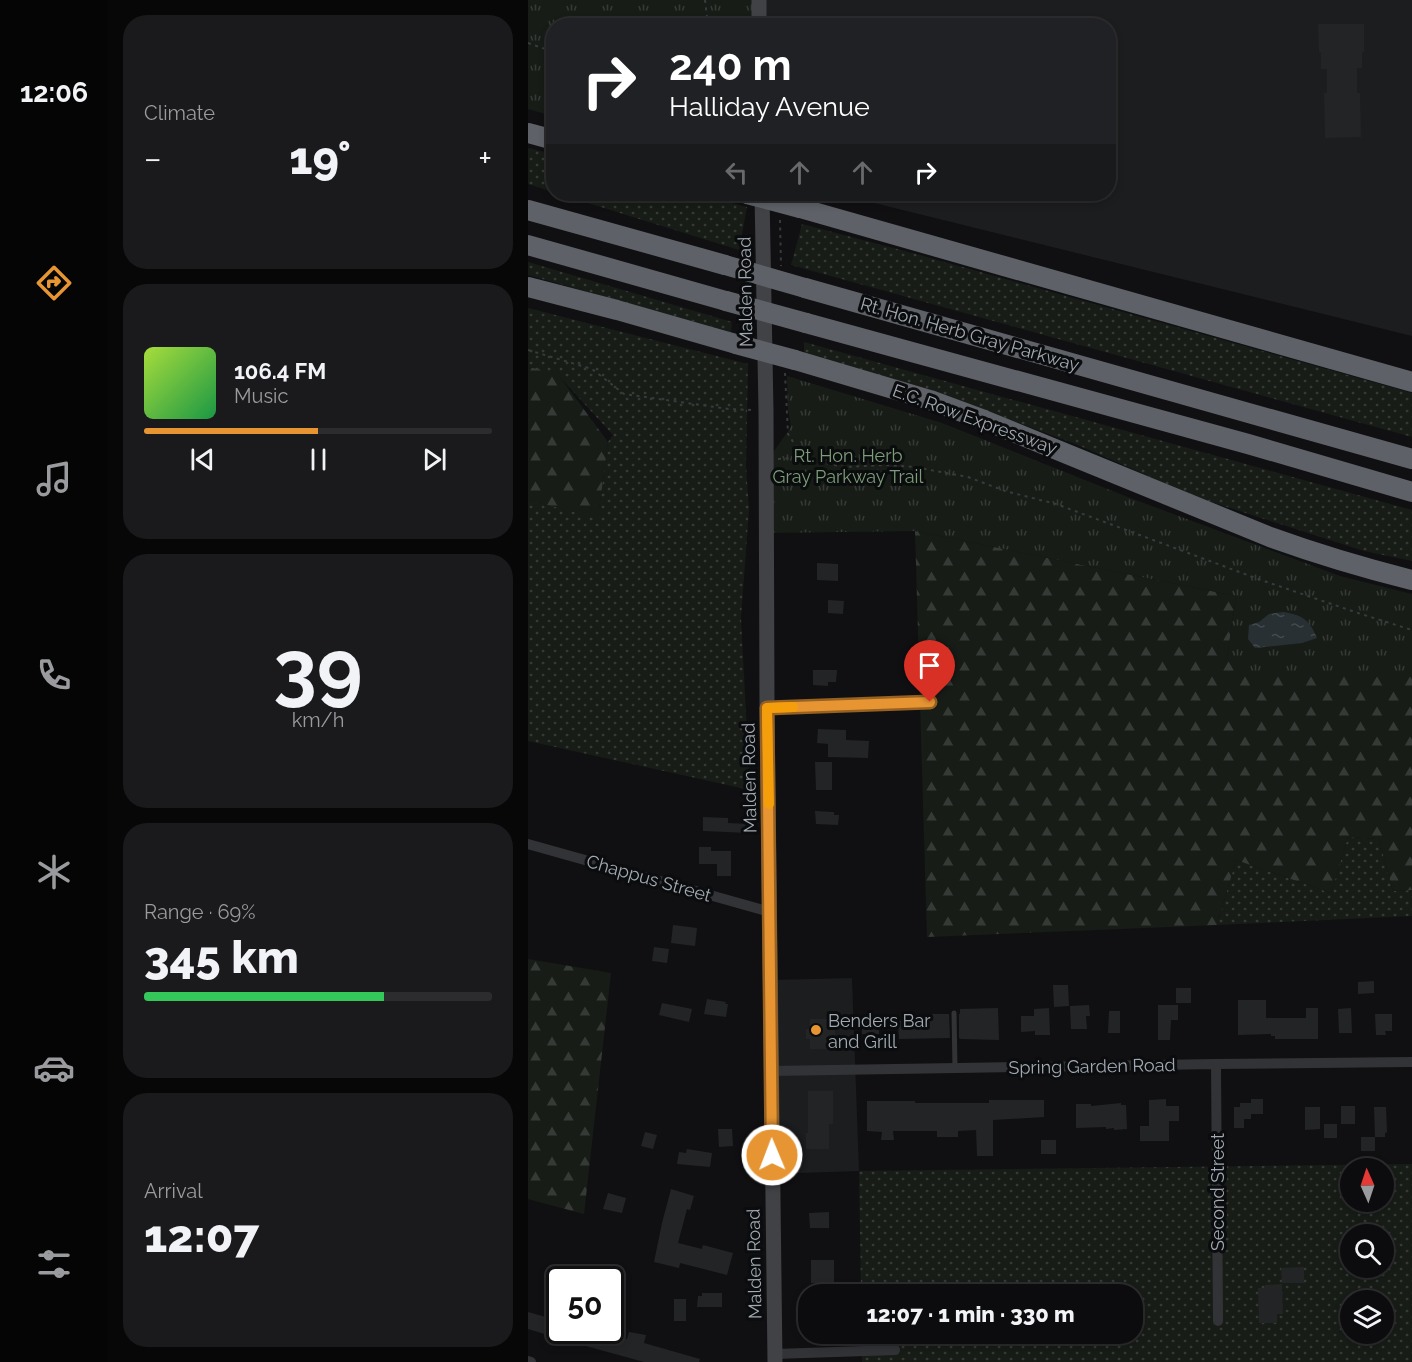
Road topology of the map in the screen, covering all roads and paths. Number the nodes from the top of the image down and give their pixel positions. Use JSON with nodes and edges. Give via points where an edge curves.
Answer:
{"nodes":[{"id":1,"x":705,"y":0,"type":"edge"},
{"id":2,"x":759,"y":0,"type":"edge"},
{"id":3,"x":707,"y":18,"type":"edge"},
{"id":4,"x":759,"y":18,"type":"edge"},
{"id":5,"x":528,"y":43,"type":"edge"},
{"id":6,"x":546,"y":49,"type":"edge"},
{"id":7,"x":528,"y":133,"type":"edge"},
{"id":8,"x":546,"y":138,"type":"edge"},
{"id":9,"x":762,"y":201,"type":"edge"},
{"id":10,"x":774,"y":201,"type":"edge"},
{"id":11,"x":528,"y":210,"type":"edge"},
{"id":12,"x":528,"y":245,"type":"edge"},
{"id":13,"x":528,"y":287,"type":"edge"},
{"id":14,"x":528,"y":350,"type":"edge"},
{"id":15,"x":1412,"y":382,"type":"edge"},
{"id":16,"x":766,"y":411,"type":"junction"},
{"id":17,"x":1412,"y":459,"type":"edge"},
{"id":18,"x":767,"y":461,"type":"junction"},
{"id":19,"x":1412,"y":492,"type":"edge"},
{"id":20,"x":1412,"y":580,"type":"edge"},
{"id":21,"x":1412,"y":630,"type":"edge"},
{"id":22,"x":930,"y":702,"type":"dead end"},
{"id":23,"x":767,"y":708,"type":"junction"},
{"id":24,"x":528,"y":844,"type":"edge"},
{"id":25,"x":770,"y":912,"type":"junction"},
{"id":26,"x":954,"y":1013,"type":"dead end"},
{"id":27,"x":1412,"y":1062,"type":"edge"},
{"id":28,"x":1216,"y":1064,"type":"junction"},
{"id":29,"x":955,"y":1068,"type":"junction"},
{"id":30,"x":771,"y":1071,"type":"junction"},
{"id":31,"x":1218,"y":1321,"type":"dead end"},
{"id":32,"x":895,"y":1350,"type":"dead end"},
{"id":33,"x":775,"y":1358,"type":"edge"}],
"edges":[{"from":1,"to":3,"type":"path"},
{"from":2,"to":4,"type":"main road"},
{"from":5,"to":6,"type":"path"},
{"from":7,"to":8,"type":"highway"},
{"from":9,"to":16,"type":"main road","name":"Malden Road"},
{"from":10,"to":15,"type":"highway","bridge":true},
{"from":11,"to":17,"type":"highway","name":"Rt. Hon. Herb Gray Parkway","bridge":true},
{"from":12,"to":19,"type":"highway","name":"Rt. Hon. Herb Gray Parkway","bridge":true},
{"from":13,"to":20,"type":"highway","name":"E.C. Row Expressway","bridge":true,"via":[[930,400],[1270,537]]},
{"from":14,"to":16,"type":"path","via":[[592,369],[624,394]]},
{"from":16,"to":18,"type":"main road","name":"Malden Road"},
{"from":18,"to":21,"type":"path","via":[[801,454],[836,466],[902,465],[968,477],[1056,504],[1261,580]]},
{"from":18,"to":23,"type":"main road","name":"Malden Road"},
{"from":22,"to":23,"type":"street"},
{"from":23,"to":25,"type":"main road","name":"Malden Road"},
{"from":24,"to":25,"type":"street","name":"Chappus Street"},
{"from":25,"to":30,"type":"main road","name":"Malden Road"},
{"from":26,"to":29,"type":"lane"},
{"from":27,"to":28,"type":"street","name":"Spring Garden Road"},
{"from":28,"to":29,"type":"street","name":"Spring Garden Road"},
{"from":28,"to":31,"type":"street","name":"Second Street"},
{"from":29,"to":30,"type":"street","name":"Spring Garden Road"},
{"from":30,"to":33,"type":"main road","name":"Malden Road"},
{"from":32,"to":33,"type":"street"}]}
